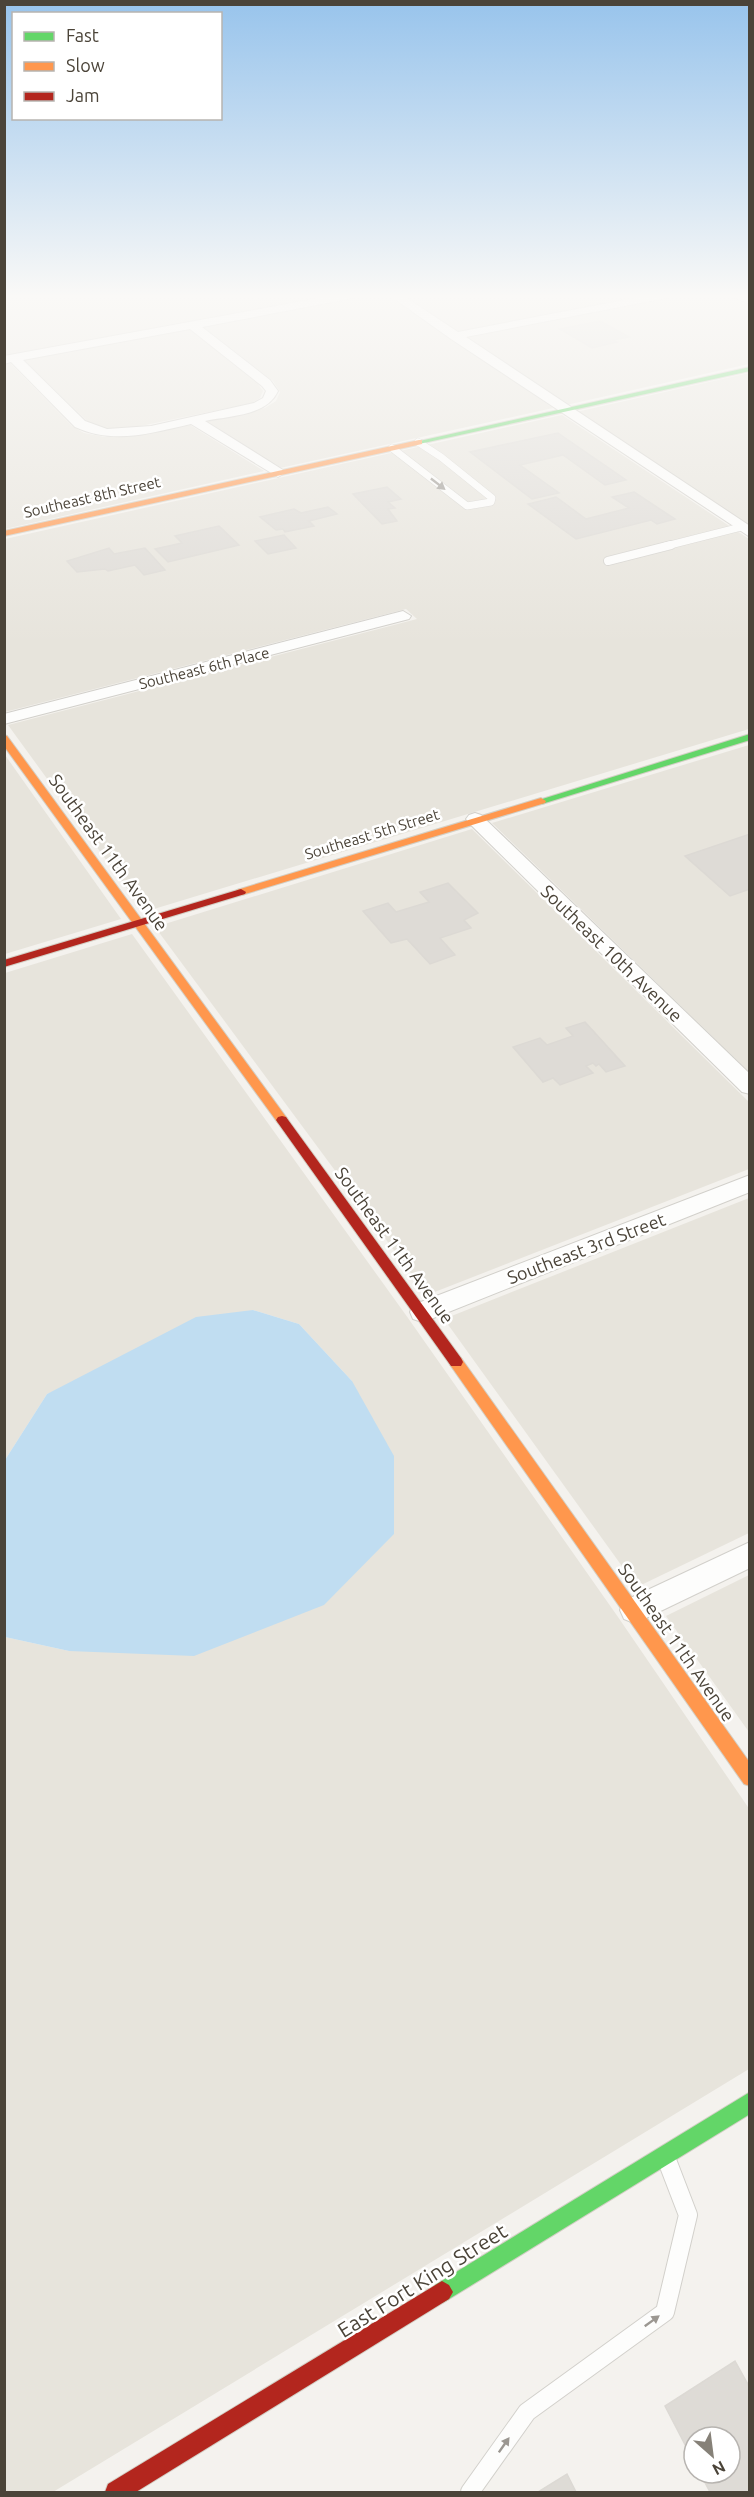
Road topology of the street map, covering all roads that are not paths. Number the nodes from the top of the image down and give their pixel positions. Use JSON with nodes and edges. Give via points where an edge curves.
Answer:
{"nodes":[{"id":1,"x":66,"y":412,"type":"edge"},
{"id":2,"x":232,"y":412,"type":"edge"},
{"id":3,"x":557,"y":412,"type":"edge"},
{"id":4,"x":566,"y":412,"type":"edge"},
{"id":5,"x":193,"y":420,"type":"junction"},
{"id":6,"x":418,"y":442,"type":"junction"},
{"id":7,"x":392,"y":448,"type":"junction"},
{"id":8,"x":278,"y":473,"type":"junction"},
{"id":9,"x":745,"y":530,"type":"edge"},
{"id":10,"x":4,"y":534,"type":"edge"},
{"id":11,"x":608,"y":561,"type":"dead end"},
{"id":12,"x":403,"y":616,"type":"dead end"},
{"id":13,"x":4,"y":719,"type":"edge"},
{"id":14,"x":750,"y":737,"type":"edge"},
{"id":15,"x":4,"y":738,"type":"edge"},
{"id":16,"x":475,"y":819,"type":"junction"},
{"id":17,"x":138,"y":923,"type":"junction"},
{"id":18,"x":4,"y":964,"type":"edge"},
{"id":19,"x":750,"y":1087,"type":"edge"},
{"id":20,"x":750,"y":1183,"type":"edge"},
{"id":21,"x":422,"y":1312,"type":"junction"},
{"id":22,"x":750,"y":1554,"type":"edge"},
{"id":23,"x":634,"y":1610,"type":"junction"},
{"id":24,"x":750,"y":1778,"type":"edge"},
{"id":25,"x":750,"y":2103,"type":"edge"},
{"id":26,"x":665,"y":2155,"type":"junction"},
{"id":27,"x":116,"y":2493,"type":"edge"},
{"id":28,"x":470,"y":2493,"type":"edge"}],
"edges":[{"from":1,"to":5,"type":"street","via":[[91,431],[129,433]]},
{"from":2,"to":5,"type":"street"},
{"from":3,"to":6,"type":"street","name":"Southeast 8th Street"},
{"from":4,"to":9,"type":"street"},
{"from":5,"to":8,"type":"street"},
{"from":6,"to":7,"type":"street","name":"Southeast 8th Street"},
{"from":7,"to":6,"type":"lane","one_way":true,"via":[[467,506],[491,502],[492,498]]},
{"from":7,"to":8,"type":"street","name":"Southeast 8th Street"},
{"from":8,"to":10,"type":"street","name":"Southeast 8th Street"},
{"from":9,"to":11,"type":"lane"},
{"from":12,"to":13,"type":"street","name":"Southeast 6th Place"},
{"from":14,"to":16,"type":"street","name":"Southeast 5th Street"},
{"from":15,"to":17,"type":"street","name":"Southeast 11th Avenue"},
{"from":16,"to":17,"type":"street","name":"Southeast 5th Street"},
{"from":16,"to":19,"type":"street","name":"Southeast 10th Avenue"},
{"from":17,"to":18,"type":"street","name":"Southeast 5th Street"},
{"from":17,"to":21,"type":"street","name":"Southeast 11th Avenue"},
{"from":20,"to":21,"type":"street","name":"Southeast 3rd Street"},
{"from":21,"to":23,"type":"street","name":"Southeast 11th Avenue"},
{"from":22,"to":23,"type":"street"},
{"from":23,"to":24,"type":"street","name":"Southeast 11th Avenue"},
{"from":25,"to":26,"type":"street","name":"East Fort King Street"},
{"from":26,"to":27,"type":"street","name":"East Fort King Street"},
{"from":28,"to":26,"type":"lane","one_way":true,"via":[[527,2412],[665,2312],[688,2215]]}]}
